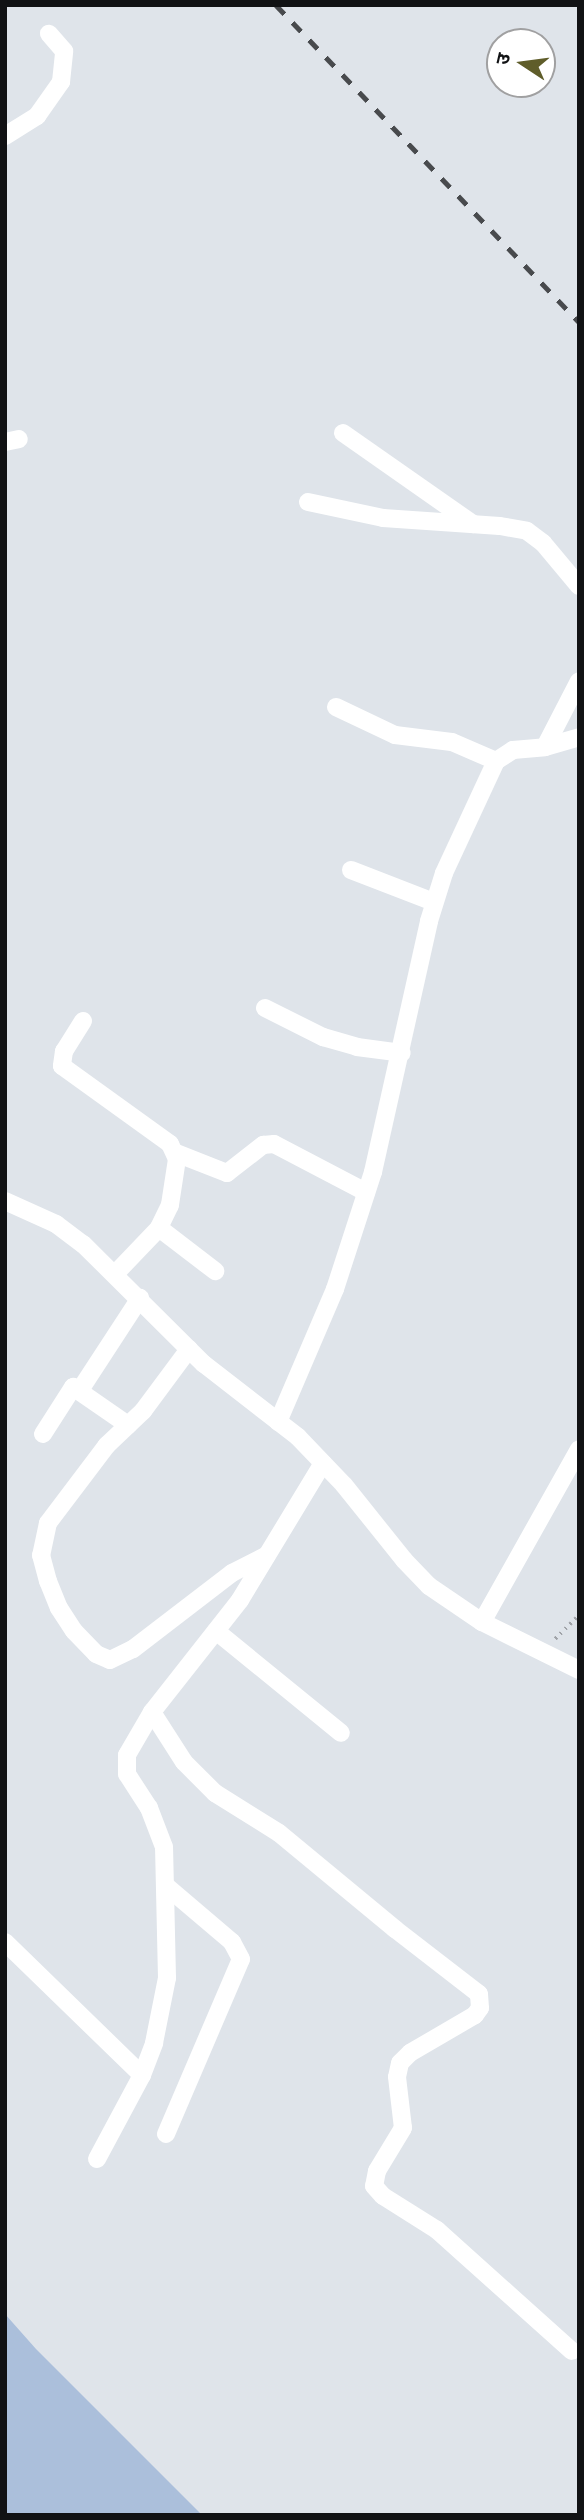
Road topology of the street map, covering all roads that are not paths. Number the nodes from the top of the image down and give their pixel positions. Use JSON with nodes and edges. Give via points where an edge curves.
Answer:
{"nodes":[{"id":1,"x":49,"y":34,"type":"dead end"},
{"id":2,"x":5,"y":136,"type":"edge"},
{"id":3,"x":344,"y":433,"type":"dead end"},
{"id":4,"x":308,"y":502,"type":"dead end"},
{"id":5,"x":472,"y":524,"type":"junction"},
{"id":6,"x":579,"y":586,"type":"edge"},
{"id":7,"x":579,"y":681,"type":"edge"},
{"id":8,"x":336,"y":706,"type":"dead end"},
{"id":9,"x":579,"y":737,"type":"edge"},
{"id":10,"x":545,"y":747,"type":"junction"},
{"id":11,"x":496,"y":761,"type":"junction"},
{"id":12,"x":351,"y":870,"type":"dead end"},
{"id":13,"x":434,"y":902,"type":"junction"},
{"id":14,"x":265,"y":1008,"type":"dead end"},
{"id":15,"x":83,"y":1021,"type":"dead end"},
{"id":16,"x":402,"y":1053,"type":"junction"},
{"id":17,"x":176,"y":1153,"type":"junction"},
{"id":18,"x":366,"y":1192,"type":"junction"},
{"id":19,"x":5,"y":1201,"type":"edge"},
{"id":20,"x":159,"y":1228,"type":"junction"},
{"id":21,"x":215,"y":1271,"type":"dead end"},
{"id":22,"x":115,"y":1274,"type":"junction"},
{"id":23,"x":139,"y":1298,"type":"junction"},
{"id":24,"x":190,"y":1349,"type":"junction"},
{"id":25,"x":80,"y":1390,"type":"junction"},
{"id":26,"x":278,"y":1422,"type":"junction"},
{"id":27,"x":128,"y":1425,"type":"junction"},
{"id":28,"x":43,"y":1434,"type":"dead end"},
{"id":29,"x":579,"y":1449,"type":"edge"},
{"id":30,"x":323,"y":1463,"type":"junction"},
{"id":31,"x":267,"y":1555,"type":"junction"},
{"id":32,"x":482,"y":1622,"type":"junction"},
{"id":33,"x":216,"y":1631,"type":"junction"},
{"id":34,"x":579,"y":1670,"type":"edge"},
{"id":35,"x":152,"y":1712,"type":"junction"},
{"id":36,"x":341,"y":1733,"type":"dead end"},
{"id":37,"x":166,"y":1886,"type":"junction"},
{"id":38,"x":5,"y":1942,"type":"edge"},
{"id":39,"x":142,"y":2076,"type":"junction"},
{"id":40,"x":166,"y":2134,"type":"dead end"},
{"id":41,"x":97,"y":2159,"type":"dead end"},
{"id":42,"x":572,"y":2351,"type":"dead end"}],
"edges":[{"from":1,"to":2,"type":"street","via":[[64,51],[61,82],[37,116]]},
{"from":3,"to":5,"type":"street"},
{"from":4,"to":5,"type":"street","via":[[383,518]]},
{"from":5,"to":6,"type":"street","via":[[536,536]]},
{"from":7,"to":10,"type":"street"},
{"from":8,"to":11,"type":"street","via":[[396,735],[452,742]]},
{"from":9,"to":10,"type":"street"},
{"from":10,"to":11,"type":"street","via":[[513,750]]},
{"from":11,"to":13,"type":"street"},
{"from":12,"to":13,"type":"street"},
{"from":13,"to":16,"type":"street"},
{"from":14,"to":16,"type":"street","via":[[323,1037]]},
{"from":15,"to":17,"type":"street","via":[[64,1051],[62,1066]]},
{"from":16,"to":18,"type":"street"},
{"from":17,"to":18,"type":"street","via":[[227,1173],[263,1145],[274,1144]]},
{"from":17,"to":20,"type":"street","via":[[170,1205]]},
{"from":18,"to":26,"type":"street","via":[[335,1289]]},
{"from":19,"to":22,"type":"street","via":[[56,1224]]},
{"from":20,"to":21,"type":"street"},
{"from":20,"to":22,"type":"street"},
{"from":22,"to":23,"type":"street"},
{"from":23,"to":24,"type":"street"},
{"from":23,"to":25,"type":"street"},
{"from":24,"to":26,"type":"street"},
{"from":24,"to":27,"type":"street"},
{"from":25,"to":27,"type":"street"},
{"from":25,"to":28,"type":"street","via":[[69,1390]]},
{"from":26,"to":30,"type":"street"},
{"from":27,"to":31,"type":"street","via":[[61,1502],[44,1535],[41,1555],[59,1608],[96,1654],[110,1660],[119,1658],[232,1573]]},
{"from":29,"to":32,"type":"street"},
{"from":30,"to":31,"type":"street"},
{"from":30,"to":32,"type":"street","via":[[429,1586]]},
{"from":31,"to":33,"type":"street"},
{"from":32,"to":34,"type":"street"},
{"from":33,"to":35,"type":"street"},
{"from":33,"to":36,"type":"street"},
{"from":35,"to":37,"type":"street","via":[[133,1740],[125,1766],[159,1827]]},
{"from":35,"to":42,"type":"street","via":[[184,1762],[215,1793],[279,1833],[480,1994],[475,2015],[400,2063],[397,2077],[403,2128],[377,2171],[374,2186],[437,2230]]},
{"from":37,"to":39,"type":"street","via":[[167,1978]]},
{"from":37,"to":40,"type":"street","via":[[232,1942],[241,1959]]},
{"from":38,"to":39,"type":"street"},
{"from":39,"to":41,"type":"street"}]}
